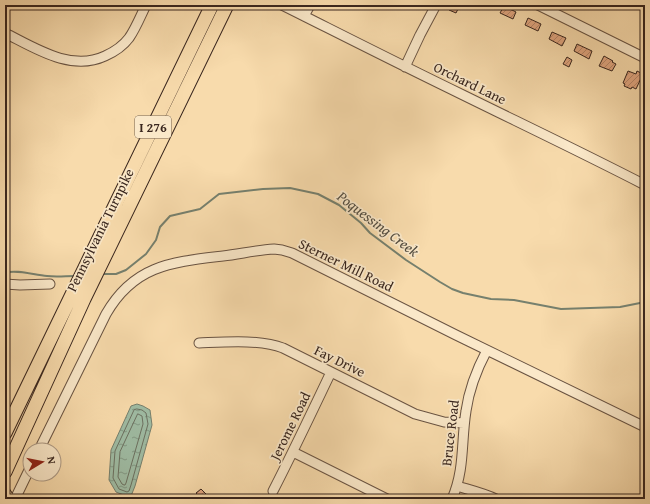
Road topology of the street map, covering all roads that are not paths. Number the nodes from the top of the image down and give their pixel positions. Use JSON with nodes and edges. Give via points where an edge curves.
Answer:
{"nodes":[{"id":1,"x":146,"y":5,"type":"edge"},
{"id":2,"x":212,"y":5,"type":"edge"},
{"id":3,"x":227,"y":5,"type":"edge"},
{"id":4,"x":282,"y":5,"type":"edge"},
{"id":5,"x":310,"y":5,"type":"edge"},
{"id":6,"x":436,"y":5,"type":"edge"},
{"id":7,"x":538,"y":5,"type":"edge"},
{"id":8,"x":304,"y":16,"type":"junction"},
{"id":9,"x":5,"y":33,"type":"edge"},
{"id":10,"x":645,"y":58,"type":"edge"},
{"id":11,"x":405,"y":67,"type":"junction"},
{"id":12,"x":645,"y":185,"type":"edge"},
{"id":13,"x":5,"y":284,"type":"edge"},
{"id":14,"x":50,"y":284,"type":"dead end"},
{"id":15,"x":199,"y":343,"type":"dead end"},
{"id":16,"x":487,"y":350,"type":"junction"},
{"id":17,"x":332,"y":372,"type":"junction"},
{"id":18,"x":464,"y":424,"type":"junction"},
{"id":19,"x":645,"y":427,"type":"edge"},
{"id":20,"x":5,"y":433,"type":"edge"},
{"id":21,"x":43,"y":442,"type":"edge"},
{"id":22,"x":293,"y":452,"type":"junction"},
{"id":23,"x":7,"y":467,"type":"edge"},
{"id":24,"x":23,"y":482,"type":"edge"},
{"id":25,"x":457,"y":486,"type":"junction"},
{"id":26,"x":273,"y":491,"type":"dead end"},
{"id":27,"x":5,"y":492,"type":"edge"},
{"id":28,"x":9,"y":499,"type":"edge"},
{"id":29,"x":15,"y":499,"type":"edge"},
{"id":30,"x":387,"y":499,"type":"edge"},
{"id":31,"x":452,"y":499,"type":"edge"},
{"id":32,"x":496,"y":499,"type":"edge"}],
"edges":[{"from":1,"to":9,"type":"street","via":[[124,43],[110,54],[93,60],[81,62],[46,54]]},
{"from":2,"to":20,"type":"highway","name":"Pennsylvania Turnpike","number":"I 276"},
{"from":3,"to":23,"type":"highway","name":"Pennsylvania Turnpike","number":"I 276","via":[[84,299]]},
{"from":4,"to":8,"type":"street","name":"Orchard Lane"},
{"from":5,"to":8,"type":"street"},
{"from":6,"to":11,"type":"street"},
{"from":7,"to":10,"type":"street"},
{"from":8,"to":11,"type":"street","name":"Orchard Lane"},
{"from":11,"to":12,"type":"street","name":"Orchard Lane"},
{"from":13,"to":14,"type":"street"},
{"from":15,"to":17,"type":"street","name":"Fay Drive","via":[[276,345]]},
{"from":16,"to":18,"type":"street","name":"Bruce Road","via":[[474,378]]},
{"from":16,"to":19,"type":"street","name":"Sterner Mill Road"},
{"from":16,"to":21,"type":"street","name":"Sterner Mill Road","via":[[288,252],[274,249],[180,261],[145,274],[132,282],[117,297],[106,314]]},
{"from":17,"to":18,"type":"street","name":"Fay Drive","via":[[415,414],[444,422]]},
{"from":17,"to":22,"type":"street","name":"Jerome Road"},
{"from":18,"to":25,"type":"street","name":"Bruce Road","via":[[463,456]]},
{"from":22,"to":26,"type":"street","name":"Jerome Road"},
{"from":22,"to":30,"type":"street"},
{"from":24,"to":29,"type":"street"},
{"from":25,"to":31,"type":"street","name":"Bruce Road"},
{"from":25,"to":32,"type":"street"},
{"from":27,"to":28,"type":"main road"}]}
